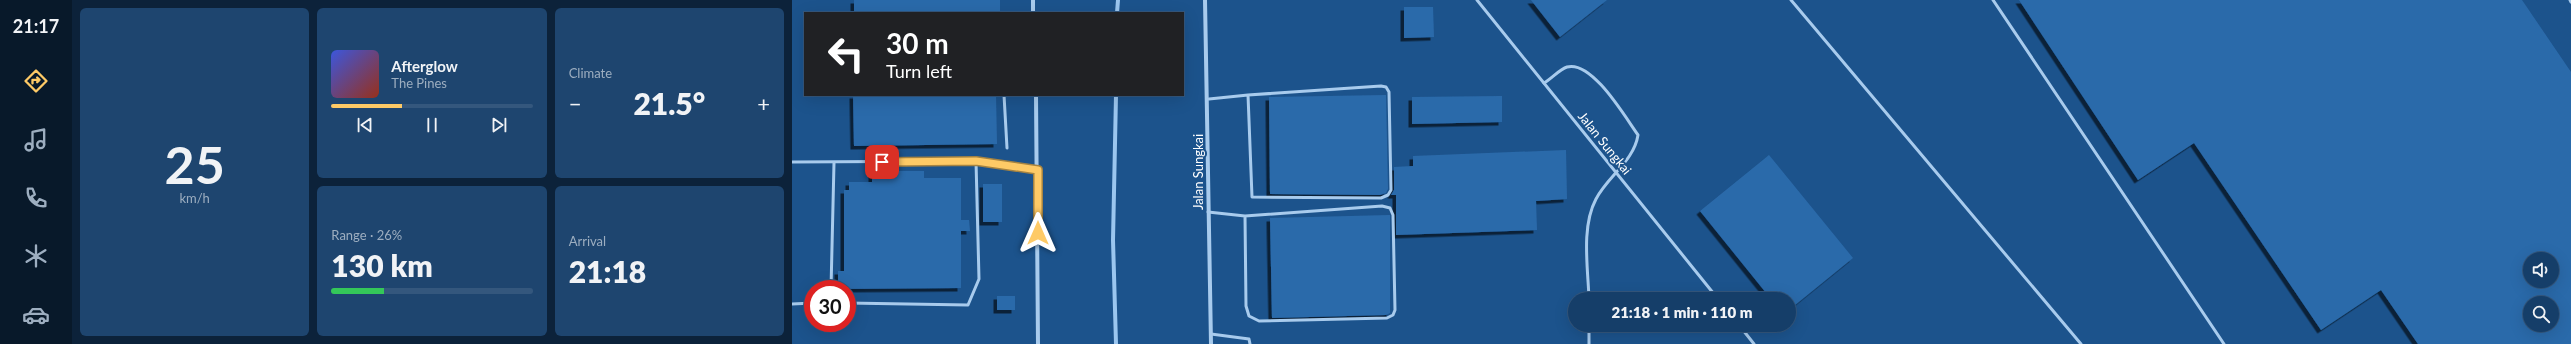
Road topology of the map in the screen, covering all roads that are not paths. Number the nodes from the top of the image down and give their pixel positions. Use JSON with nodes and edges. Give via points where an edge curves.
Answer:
{"nodes":[{"id":1,"x":1033,"y":0,"type":"edge"},
{"id":2,"x":1205,"y":0,"type":"edge"},
{"id":3,"x":1477,"y":0,"type":"edge"},
{"id":4,"x":1791,"y":0,"type":"edge"},
{"id":5,"x":1993,"y":0,"type":"edge"},
{"id":6,"x":1033,"y":12,"type":"edge"},
{"id":7,"x":1544,"y":83,"type":"junction"},
{"id":8,"x":1248,"y":95,"type":"junction"},
{"id":9,"x":1004,"y":96,"type":"edge"},
{"id":10,"x":1036,"y":96,"type":"edge"},
{"id":11,"x":1208,"y":99,"type":"junction"},
{"id":12,"x":1007,"y":148,"type":"dead end"},
{"id":13,"x":976,"y":161,"type":"junction"},
{"id":14,"x":792,"y":162,"type":"edge"},
{"id":15,"x":834,"y":163,"type":"junction"},
{"id":16,"x":1038,"y":170,"type":"junction"},
{"id":17,"x":1616,"y":173,"type":"junction"},
{"id":18,"x":1208,"y":212,"type":"junction"},
{"id":19,"x":1245,"y":216,"type":"junction"},
{"id":20,"x":831,"y":280,"type":"edge"},
{"id":21,"x":1589,"y":292,"type":"edge"},
{"id":22,"x":1712,"y":292,"type":"edge"},
{"id":23,"x":804,"y":303,"type":"edge"},
{"id":24,"x":856,"y":303,"type":"edge"},
{"id":25,"x":792,"y":304,"type":"edge"},
{"id":26,"x":1589,"y":332,"type":"edge"},
{"id":27,"x":1745,"y":332,"type":"edge"},
{"id":28,"x":1211,"y":334,"type":"junction"},
{"id":29,"x":1038,"y":344,"type":"edge"},
{"id":30,"x":1211,"y":344,"type":"edge"},
{"id":31,"x":1250,"y":344,"type":"edge"},
{"id":32,"x":1589,"y":344,"type":"edge"},
{"id":33,"x":1754,"y":344,"type":"edge"},
{"id":34,"x":2080,"y":344,"type":"edge"},
{"id":35,"x":2224,"y":344,"type":"edge"}],
"edges":[{"from":1,"to":6,"type":"street"},
{"from":2,"to":11,"type":"street","name":"Jalan Sungkai"},
{"from":3,"to":7,"type":"lane","name":"Jalan Sungkai"},
{"from":4,"to":34,"type":"lane"},
{"from":5,"to":35,"type":"lane"},
{"from":7,"to":17,"type":"lane","name":"Jalan Sungkai"},
{"from":7,"to":17,"type":"lane","via":[[1567,67],[1580,67],[1593,75],[1638,135],[1636,144]]},
{"from":8,"to":8,"type":"lane","via":[[1252,197],[1381,198],[1388,195],[1391,190],[1389,92],[1386,87]]},
{"from":8,"to":11,"type":"lane"},
{"from":9,"to":12,"type":"lane"},
{"from":10,"to":16,"type":"street"},
{"from":11,"to":18,"type":"street","name":"Jalan Sungkai"},
{"from":13,"to":15,"type":"lane"},
{"from":13,"to":16,"type":"lane"},
{"from":13,"to":24,"type":"lane","via":[[979,279],[968,305]]},
{"from":14,"to":15,"type":"lane"},
{"from":15,"to":20,"type":"lane"},
{"from":16,"to":29,"type":"street"},
{"from":17,"to":21,"type":"lane","via":[[1596,198],[1589,219]]},
{"from":17,"to":22,"type":"lane","name":"Jalan Sungkai"},
{"from":18,"to":19,"type":"lane"},
{"from":18,"to":28,"type":"street","name":"Jalan Sungkai"},
{"from":19,"to":19,"type":"lane","via":[[1246,306],[1249,316],[1259,320],[1393,316],[1396,310],[1394,216],[1390,208],[1382,206]]},
{"from":23,"to":25,"type":"lane"},
{"from":26,"to":32,"type":"lane"},
{"from":27,"to":33,"type":"lane"},
{"from":28,"to":30,"type":"street","name":"Jalan Sungkai"},
{"from":28,"to":31,"type":"lane","via":[[1249,339]]}]}
